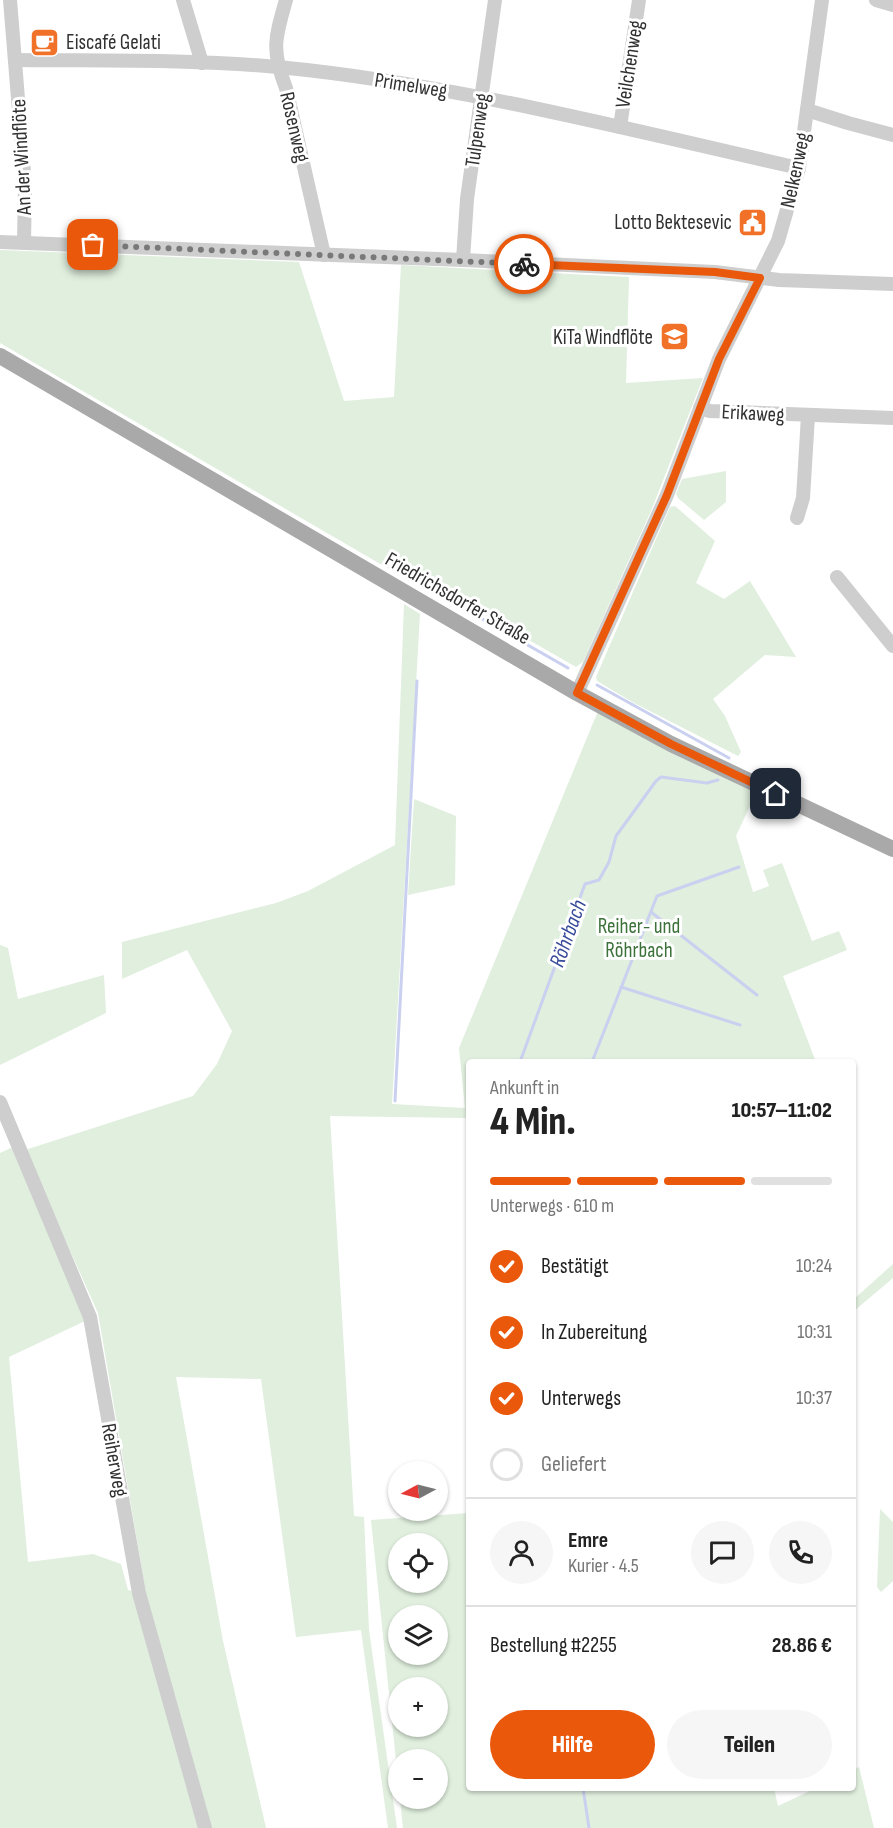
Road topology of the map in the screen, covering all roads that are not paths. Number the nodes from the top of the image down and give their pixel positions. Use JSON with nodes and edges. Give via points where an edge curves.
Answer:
{"nodes":[{"id":1,"x":10,"y":0,"type":"edge"},
{"id":2,"x":183,"y":0,"type":"edge"},
{"id":3,"x":286,"y":0,"type":"edge"},
{"id":4,"x":495,"y":0,"type":"edge"},
{"id":5,"x":639,"y":0,"type":"edge"},
{"id":6,"x":822,"y":0,"type":"edge"},
{"id":7,"x":876,"y":0,"type":"edge"},
{"id":8,"x":893,"y":5,"type":"edge"},
{"id":9,"x":15,"y":60,"type":"junction"},
{"id":10,"x":202,"y":63,"type":"junction"},
{"id":11,"x":278,"y":68,"type":"junction"},
{"id":12,"x":481,"y":97,"type":"junction"},
{"id":13,"x":807,"y":110,"type":"junction"},
{"id":14,"x":620,"y":127,"type":"junction"},
{"id":15,"x":893,"y":135,"type":"edge"},
{"id":16,"x":799,"y":168,"type":"junction"},
{"id":17,"x":0,"y":242,"type":"edge"},
{"id":18,"x":24,"y":243,"type":"junction"},
{"id":19,"x":324,"y":255,"type":"junction"},
{"id":20,"x":463,"y":260,"type":"junction"},
{"id":21,"x":760,"y":278,"type":"junction"},
{"id":22,"x":893,"y":284,"type":"edge"},
{"id":23,"x":4,"y":359,"type":"edge"},
{"id":24,"x":700,"y":408,"type":"junction"},
{"id":25,"x":808,"y":416,"type":"junction"},
{"id":26,"x":891,"y":417,"type":"edge"},
{"id":27,"x":797,"y":518,"type":"dead end"},
{"id":28,"x":837,"y":577,"type":"dead end"},
{"id":29,"x":893,"y":646,"type":"edge"},
{"id":30,"x":577,"y":693,"type":"junction"},
{"id":31,"x":893,"y":849,"type":"edge"},
{"id":32,"x":0,"y":1102,"type":"edge"},
{"id":33,"x":205,"y":1828,"type":"edge"}],
"edges":[{"from":1,"to":9,"type":"street","name":"An der Windflöte"},
{"from":2,"to":10,"type":"street"},
{"from":3,"to":11,"type":"street","name":"Rosenweg","via":[[274,50]]},
{"from":4,"to":12,"type":"street","name":"Tulpenweg"},
{"from":5,"to":14,"type":"street","name":"Veilchenweg"},
{"from":6,"to":13,"type":"street","name":"Nelkenweg"},
{"from":7,"to":8,"type":"street"},
{"from":9,"to":10,"type":"street","name":"Primelweg"},
{"from":9,"to":18,"type":"street","name":"An der Windflöte","via":[[25,185]]},
{"from":10,"to":11,"type":"street","name":"Primelweg"},
{"from":11,"to":12,"type":"street","name":"Primelweg"},
{"from":11,"to":19,"type":"street","name":"Rosenweg"},
{"from":12,"to":14,"type":"street","name":"Primelweg"},
{"from":12,"to":20,"type":"street","name":"Tulpenweg"},
{"from":13,"to":15,"type":"street"},
{"from":13,"to":16,"type":"street","name":"Nelkenweg"},
{"from":14,"to":16,"type":"street","name":"Primelweg"},
{"from":16,"to":21,"type":"street","name":"Nelkenweg","via":[[778,241]]},
{"from":17,"to":18,"type":"street"},
{"from":18,"to":19,"type":"street"},
{"from":19,"to":20,"type":"street"},
{"from":20,"to":21,"type":"street","via":[[715,272]]},
{"from":21,"to":22,"type":"street"},
{"from":21,"to":24,"type":"street","name":"Nelkenweg","via":[[719,359]]},
{"from":23,"to":30,"type":"main road","name":"Friedrichsdorfer Straße"},
{"from":24,"to":25,"type":"street","name":"Erikaweg"},
{"from":24,"to":30,"type":"street","name":"Nelkenweg","via":[[667,495]]},
{"from":25,"to":26,"type":"street","name":"Erikaweg"},
{"from":25,"to":27,"type":"street","name":"Erikaweg","via":[[803,498]]},
{"from":28,"to":29,"type":"street"},
{"from":30,"to":31,"type":"main road","name":"Friedrichsdorfer Straße","via":[[671,744]]},
{"from":32,"to":33,"type":"street","name":"Reiherweg","via":[[90,1317],[139,1593]]}]}
